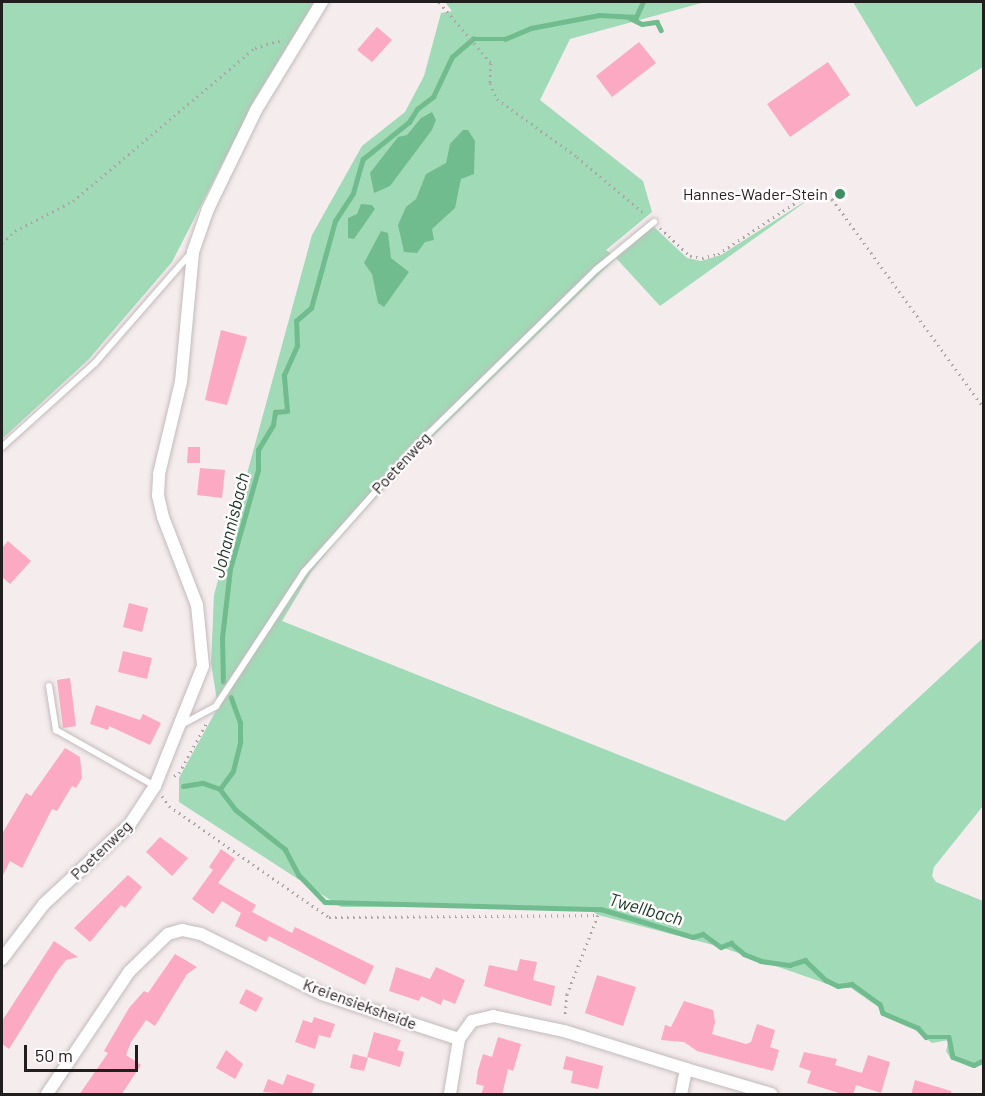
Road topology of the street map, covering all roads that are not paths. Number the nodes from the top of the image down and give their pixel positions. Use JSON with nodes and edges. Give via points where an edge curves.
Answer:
{"nodes":[{"id":1,"x":322,"y":2,"type":"edge"},
{"id":2,"x":654,"y":222,"type":"road end"},
{"id":3,"x":193,"y":252,"type":"junction"},
{"id":4,"x":2,"y":447,"type":"edge"},
{"id":5,"x":48,"y":686,"type":"dead end"},
{"id":6,"x":179,"y":726,"type":"junction"},
{"id":7,"x":155,"y":786,"type":"junction"},
{"id":8,"x":2,"y":959,"type":"edge"},
{"id":9,"x":459,"y":1039,"type":"junction"},
{"id":10,"x":686,"y":1070,"type":"junction"},
{"id":11,"x":47,"y":1095,"type":"edge"},
{"id":12,"x":450,"y":1095,"type":"edge"},
{"id":13,"x":681,"y":1095,"type":"edge"},
{"id":14,"x":771,"y":1095,"type":"edge"}],
"edges":[{"from":1,"to":3,"type":"street","name":"Poetenweg","via":[[246,130],[208,209]]},
{"from":2,"to":6,"type":"lane","name":"Poetenweg","via":[[597,269],[417,445],[304,572],[216,706]]},
{"from":3,"to":4,"type":"lane","name":"Poetenweg","via":[[95,363]]},
{"from":3,"to":6,"type":"street","name":"Poetenweg","via":[[181,382],[159,474],[163,517],[187,572],[204,641],[203,666]]},
{"from":5,"to":7,"type":"lane","via":[[56,730]]},
{"from":6,"to":7,"type":"street","name":"Poetenweg"},
{"from":7,"to":8,"type":"street","name":"Poetenweg","via":[[130,824],[44,904]]},
{"from":9,"to":10,"type":"street","via":[[479,1016],[493,1016],[564,1031]]},
{"from":9,"to":11,"type":"street","name":"Kreiensieksheide","via":[[322,994],[201,934],[182,930],[168,934],[129,972]]},
{"from":9,"to":12,"type":"street"},
{"from":10,"to":13,"type":"street"},
{"from":10,"to":14,"type":"street"}]}
